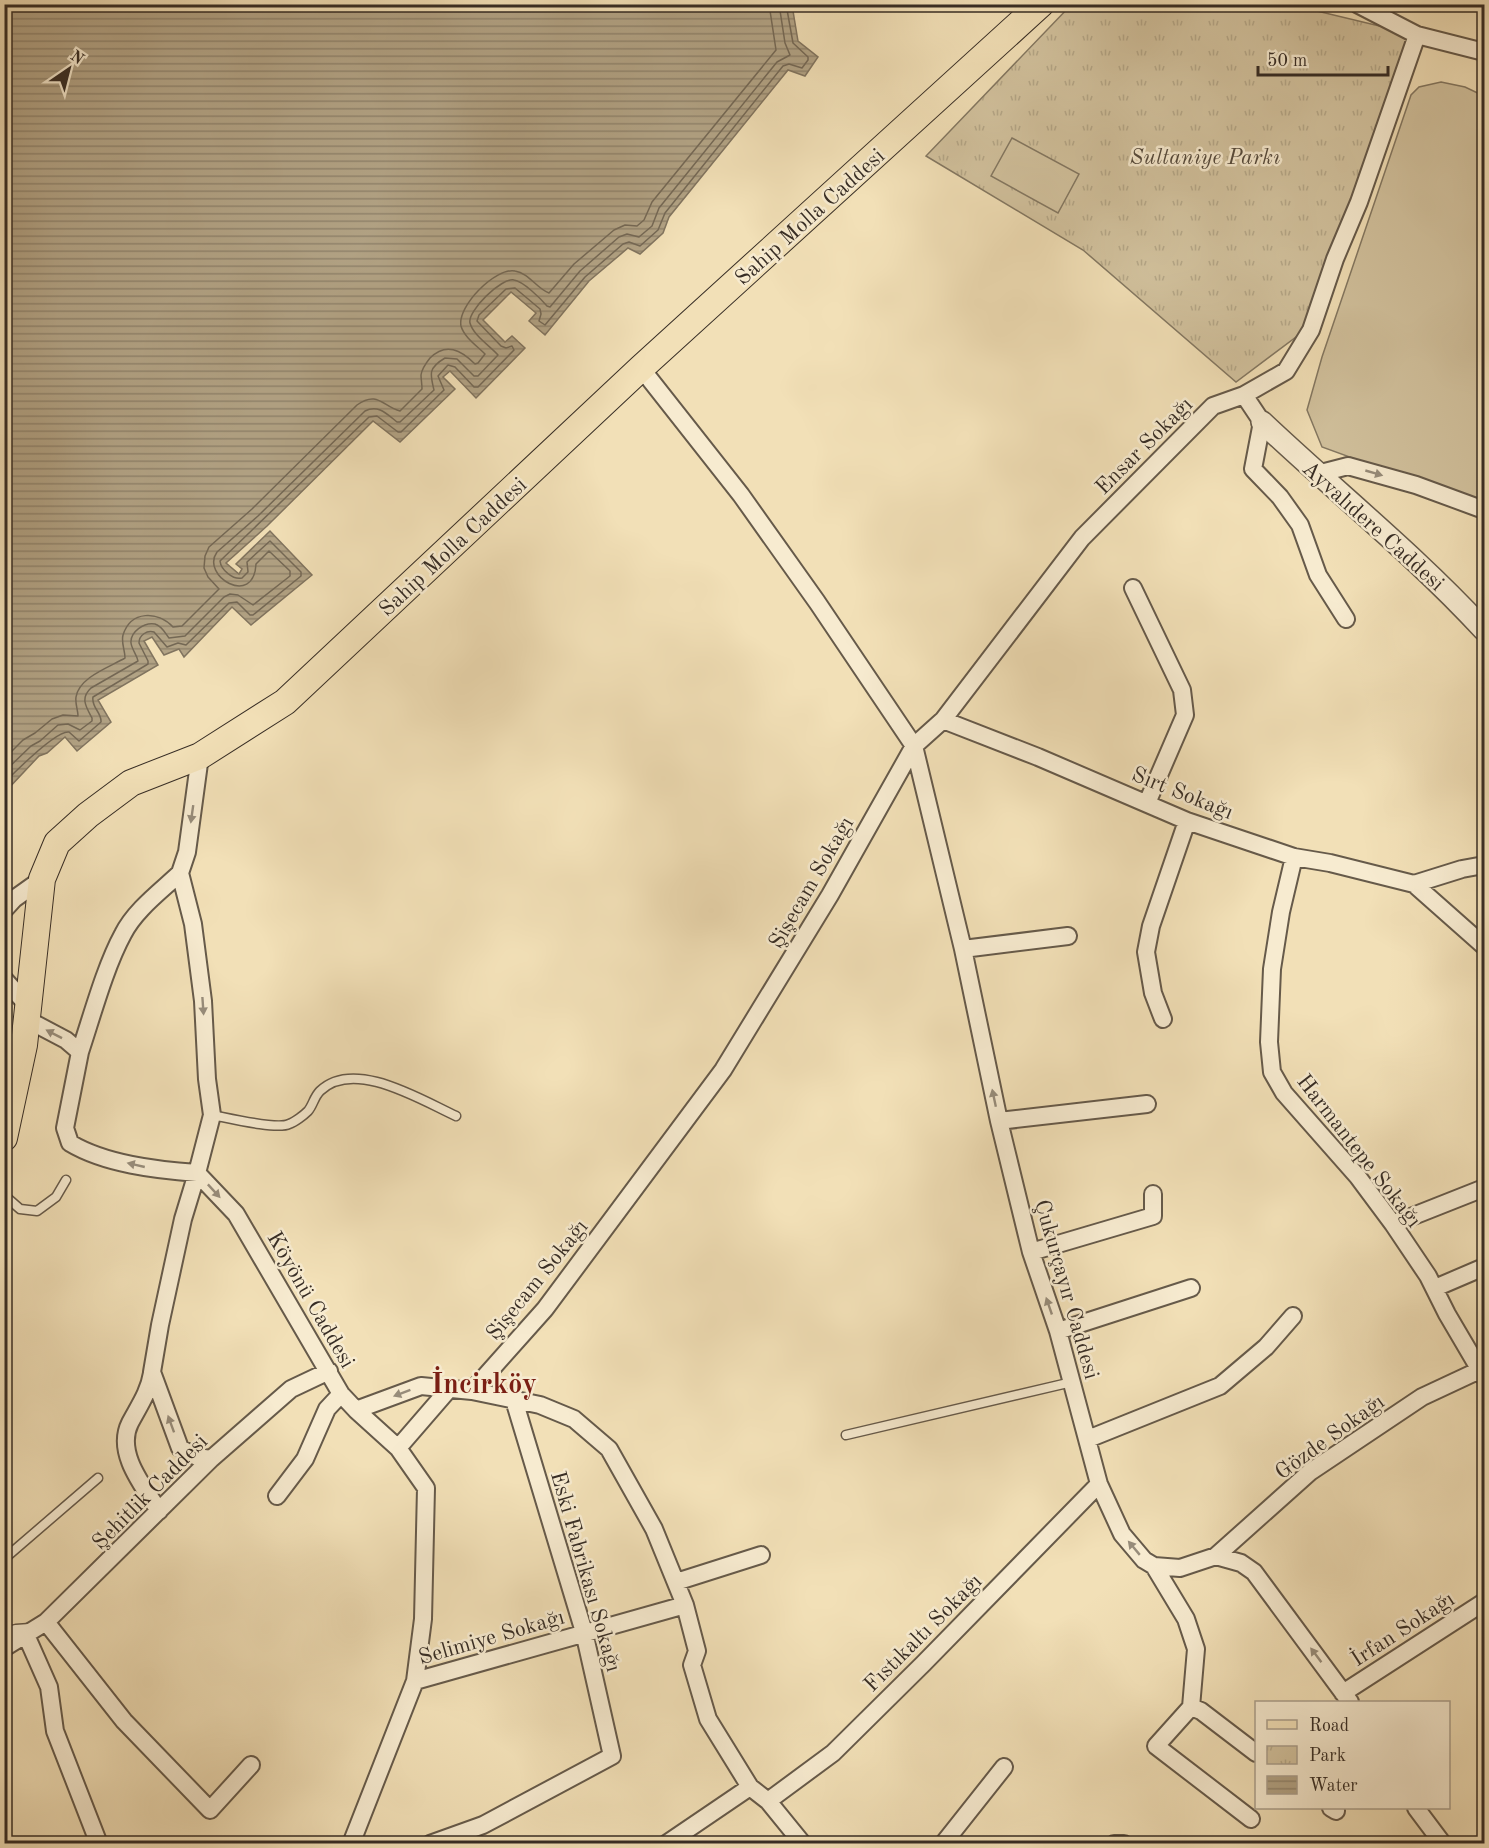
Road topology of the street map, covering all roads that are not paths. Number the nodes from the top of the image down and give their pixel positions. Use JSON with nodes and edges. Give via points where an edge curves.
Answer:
{"nodes":[{"id":1,"x":1041,"y":4,"type":"edge"},
{"id":2,"x":1358,"y":4,"type":"edge"},
{"id":3,"x":1417,"y":35,"type":"junction"},
{"id":4,"x":1485,"y":52,"type":"edge"},
{"id":5,"x":641,"y":368,"type":"junction"},
{"id":6,"x":1244,"y":395,"type":"junction"},
{"id":7,"x":1262,"y":422,"type":"junction"},
{"id":8,"x":1317,"y":474,"type":"junction"},
{"id":9,"x":1485,"y":510,"type":"edge"},
{"id":10,"x":1133,"y":588,"type":"dead end"},
{"id":11,"x":1457,"y":601,"type":"junction"},
{"id":12,"x":1485,"y":613,"type":"edge"},
{"id":13,"x":1346,"y":619,"type":"dead end"},
{"id":14,"x":1485,"y":630,"type":"edge"},
{"id":15,"x":943,"y":720,"type":"junction"},
{"id":16,"x":914,"y":746,"type":"junction"},
{"id":17,"x":200,"y":756,"type":"junction"},
{"id":18,"x":1147,"y":803,"type":"junction"},
{"id":19,"x":1187,"y":821,"type":"junction"},
{"id":20,"x":1294,"y":857,"type":"junction"},
{"id":21,"x":1485,"y":865,"type":"edge"},
{"id":22,"x":180,"y":873,"type":"junction"},
{"id":23,"x":42,"y":879,"type":"junction"},
{"id":24,"x":1414,"y":884,"type":"junction"},
{"id":25,"x":4,"y":910,"type":"edge"},
{"id":26,"x":1068,"y":936,"type":"dead end"},
{"id":27,"x":1485,"y":946,"type":"edge"},
{"id":28,"x":963,"y":949,"type":"junction"},
{"id":29,"x":4,"y":979,"type":"edge"},
{"id":30,"x":28,"y":1014,"type":"junction"},
{"id":31,"x":1163,"y":1019,"type":"dead end"},
{"id":32,"x":80,"y":1052,"type":"junction"},
{"id":33,"x":1147,"y":1104,"type":"dead end"},
{"id":34,"x":212,"y":1115,"type":"junction"},
{"id":35,"x":456,"y":1116,"type":"dead end"},
{"id":36,"x":999,"y":1121,"type":"junction"},
{"id":37,"x":4,"y":1138,"type":"edge"},
{"id":38,"x":197,"y":1173,"type":"junction"},
{"id":39,"x":66,"y":1180,"type":"dead end"},
{"id":40,"x":1485,"y":1188,"type":"edge"},
{"id":41,"x":1154,"y":1194,"type":"dead end"},
{"id":42,"x":4,"y":1195,"type":"edge"},
{"id":43,"x":1393,"y":1224,"type":"junction"},
{"id":44,"x":1031,"y":1252,"type":"junction"},
{"id":45,"x":1485,"y":1267,"type":"edge"},
{"id":46,"x":1191,"y":1288,"type":"dead end"},
{"id":47,"x":1435,"y":1288,"type":"junction"},
{"id":48,"x":1293,"y":1316,"type":"dead end"},
{"id":49,"x":1058,"y":1331,"type":"junction"},
{"id":50,"x":329,"y":1371,"type":"junction"},
{"id":51,"x":152,"y":1372,"type":"junction"},
{"id":52,"x":1483,"y":1372,"type":"edge"},
{"id":53,"x":1072,"y":1382,"type":"junction"},
{"id":54,"x":449,"y":1389,"type":"junction"},
{"id":55,"x":472,"y":1391,"type":"junction"},
{"id":56,"x":341,"y":1394,"type":"junction"},
{"id":57,"x":514,"y":1400,"type":"junction"},
{"id":58,"x":356,"y":1410,"type":"junction"},
{"id":59,"x":846,"y":1435,"type":"dead end"},
{"id":60,"x":1088,"y":1439,"type":"junction"},
{"id":61,"x":398,"y":1448,"type":"junction"},
{"id":62,"x":210,"y":1459,"type":"junction"},
{"id":63,"x":98,"y":1478,"type":"dead end"},
{"id":64,"x":1099,"y":1484,"type":"junction"},
{"id":65,"x":277,"y":1496,"type":"dead end"},
{"id":66,"x":159,"y":1511,"type":"junction"},
{"id":67,"x":761,"y":1555,"type":"dead end"},
{"id":68,"x":1216,"y":1556,"type":"junction"},
{"id":69,"x":4,"y":1559,"type":"edge"},
{"id":70,"x":1154,"y":1566,"type":"junction"},
{"id":71,"x":676,"y":1582,"type":"junction"},
{"id":72,"x":1485,"y":1602,"type":"edge"},
{"id":73,"x":685,"y":1605,"type":"junction"},
{"id":74,"x":36,"y":1628,"type":"junction"},
{"id":75,"x":4,"y":1632,"type":"edge"},
{"id":76,"x":584,"y":1632,"type":"junction"},
{"id":77,"x":4,"y":1647,"type":"edge"},
{"id":78,"x":415,"y":1681,"type":"junction"},
{"id":79,"x":1347,"y":1698,"type":"edge"},
{"id":80,"x":1191,"y":1707,"type":"junction"},
{"id":81,"x":1255,"y":1751,"type":"edge"},
{"id":82,"x":251,"y":1765,"type":"dead end"},
{"id":83,"x":1004,"y":1767,"type":"dead end"},
{"id":84,"x":750,"y":1787,"type":"junction"},
{"id":85,"x":768,"y":1801,"type":"junction"},
{"id":86,"x":1417,"y":1809,"type":"edge"},
{"id":87,"x":1251,"y":1819,"type":"dead end"},
{"id":88,"x":99,"y":1844,"type":"edge"},
{"id":89,"x":351,"y":1844,"type":"edge"},
{"id":90,"x":429,"y":1844,"type":"edge"},
{"id":91,"x":666,"y":1844,"type":"edge"},
{"id":92,"x":803,"y":1844,"type":"edge"},
{"id":93,"x":943,"y":1844,"type":"edge"},
{"id":94,"x":1113,"y":1844,"type":"edge"},
{"id":95,"x":1124,"y":1844,"type":"edge"},
{"id":96,"x":1443,"y":1844,"type":"edge"}],
"edges":[{"from":1,"to":5,"type":"main road","name":"Sahip Molla Caddesi"},
{"from":2,"to":3,"type":"street"},
{"from":3,"to":4,"type":"street"},
{"from":3,"to":6,"type":"street","name":"Ensar Sokağı","via":[[1311,330],[1286,371]]},
{"from":5,"to":16,"type":"street","via":[[741,495]]},
{"from":5,"to":17,"type":"main road","name":"Sahip Molla Caddesi","via":[[285,702]]},
{"from":6,"to":7,"type":"street"},
{"from":6,"to":15,"type":"street","name":"Ensar Sokağı","via":[[1213,406],[1082,538]]},
{"from":7,"to":8,"type":"street","name":"Ayvalıdere Caddesi"},
{"from":7,"to":13,"type":"street","via":[[1253,469],[1300,525],[1318,575]]},
{"from":8,"to":9,"type":"street","one_way":true,"via":[[1348,466]]},
{"from":8,"to":11,"type":"street","name":"Ayvalıdere Caddesi"},
{"from":10,"to":18,"type":"street","via":[[1182,690],[1185,715]]},
{"from":11,"to":12,"type":"street"},
{"from":11,"to":14,"type":"street","name":"Ayvalıdere Caddesi"},
{"from":15,"to":16,"type":"street","name":"Ensar Sokağı"},
{"from":15,"to":18,"type":"street","name":"Sırt Sokağı"},
{"from":16,"to":28,"type":"street","name":"Çukurçayır Caddesi"},
{"from":16,"to":55,"type":"street","name":"Şişecam Sokağı","via":[[830,895],[723,1070],[545,1309]]},
{"from":17,"to":22,"type":"street","one_way":true,"via":[[187,852]]},
{"from":17,"to":23,"type":"main road","name":"Sahip Molla Caddesi","via":[[131,783],[88,815],[57,843]]},
{"from":18,"to":19,"type":"street","name":"Sırt Sokağı"},
{"from":19,"to":20,"type":"street","name":"Sırt Sokağı"},
{"from":19,"to":31,"type":"street","via":[[1146,952],[1153,993]]},
{"from":20,"to":24,"type":"street","name":"Sırt Sokağı"},
{"from":20,"to":43,"type":"street","name":"Harmantepe Sokağı","via":[[1272,969],[1272,1072],[1284,1093],[1358,1177]]},
{"from":21,"to":24,"type":"street"},
{"from":22,"to":32,"type":"street","via":[[123,933]]},
{"from":22,"to":34,"type":"street","one_way":true,"via":[[193,924]]},
{"from":23,"to":25,"type":"street"},
{"from":23,"to":30,"type":"main road","name":"Sahip Molla Caddesi"},
{"from":24,"to":27,"type":"street"},
{"from":26,"to":28,"type":"street"},
{"from":36,"to":28,"type":"street","name":"Çukurçayır Caddesi","one_way":true},
{"from":29,"to":30,"type":"street"},
{"from":32,"to":30,"type":"street","one_way":true},
{"from":30,"to":37,"type":"main road","name":"Sahip Molla Caddesi"},
{"from":38,"to":32,"type":"street","one_way":true,"via":[[160,1170],[86,1153],[70,1143],[65,1128]]},
{"from":33,"to":36,"type":"street"},
{"from":34,"to":35,"type":"lane","via":[[288,1125],[308,1111],[319,1092],[335,1081],[350,1079],[384,1083]]},
{"from":34,"to":38,"type":"street"},
{"from":36,"to":44,"type":"street","name":"Çukurçayır Caddesi"},
{"from":38,"to":50,"type":"street","name":"Köyönü Caddesi","one_way":true,"via":[[236,1214]]},
{"from":38,"to":51,"type":"street","via":[[183,1220]]},
{"from":39,"to":42,"type":"lane","via":[[56,1197],[36,1211],[21,1209]]},
{"from":40,"to":43,"type":"street"},
{"from":41,"to":44,"type":"street","via":[[1153,1216]]},
{"from":43,"to":47,"type":"street","name":"Harmantepe Sokağı"},
{"from":49,"to":44,"type":"street","name":"Çukurçayır Caddesi","one_way":true},
{"from":45,"to":47,"type":"street"},
{"from":46,"to":49,"type":"street"},
{"from":47,"to":52,"type":"street","name":"Harmantepe Sokağı"},
{"from":48,"to":60,"type":"street","via":[[1266,1347],[1220,1386]]},
{"from":49,"to":53,"type":"street","name":"Çukurçayır Caddesi"},
{"from":50,"to":56,"type":"street","name":"Köyönü Caddesi"},
{"from":50,"to":62,"type":"street","name":"Şehitlik Caddesi","via":[[291,1389]]},
{"from":62,"to":51,"type":"street","one_way":true,"via":[[180,1448]]},
{"from":51,"to":66,"type":"street","via":[[149,1389],[129,1426],[126,1443],[128,1459]]},
{"from":52,"to":68,"type":"street","name":"Gözde Sokağı","via":[[1422,1397],[1310,1472]]},
{"from":53,"to":59,"type":"lane"},
{"from":53,"to":60,"type":"street","name":"Çukurçayır Caddesi"},
{"from":54,"to":55,"type":"street"},
{"from":54,"to":58,"type":"street","one_way":true,"via":[[421,1386]]},
{"from":54,"to":61,"type":"street"},
{"from":55,"to":57,"type":"street"},
{"from":56,"to":58,"type":"street","name":"Köyönü Caddesi"},
{"from":56,"to":65,"type":"street","via":[[327,1409],[305,1459]]},
{"from":57,"to":71,"type":"street","via":[[540,1405],[574,1419],[609,1449],[654,1529]]},
{"from":57,"to":76,"type":"street","name":"Eski Fabrikası Sokağı"},
{"from":58,"to":61,"type":"street","name":"Köyönü Caddesi"},
{"from":60,"to":64,"type":"street","name":"Çukurçayır Caddesi"},
{"from":61,"to":78,"type":"street","name":"Köyönü Caddesi","via":[[426,1488],[423,1619]]},
{"from":62,"to":66,"type":"street","name":"Şehitlik Caddesi"},
{"from":63,"to":69,"type":"lane"},
{"from":70,"to":64,"type":"street","name":"Çukurçayır Caddesi","one_way":true,"via":[[1122,1534]]},
{"from":64,"to":85,"type":"street","name":"Fıstıkaltı Sokağı","via":[[833,1753]]},
{"from":66,"to":74,"type":"street","name":"Şehitlik Caddesi"},
{"from":67,"to":71,"type":"street"},
{"from":68,"to":70,"type":"street","via":[[1180,1568]]},
{"from":79,"to":68,"type":"street","one_way":true,"via":[[1254,1572],[1242,1563]]},
{"from":70,"to":80,"type":"street","name":"Çukurçayır Caddesi","via":[[1186,1619],[1196,1649]]},
{"from":71,"to":73,"type":"street"},
{"from":72,"to":79,"type":"street","name":"İrfan Sokağı"},
{"from":73,"to":76,"type":"street","name":"Selimiye Sokağı"},
{"from":73,"to":84,"type":"street","via":[[697,1651],[692,1665],[708,1719]]},
{"from":74,"to":75,"type":"lane"},
{"from":74,"to":77,"type":"street","name":"Şehitlik Caddesi"},
{"from":74,"to":82,"type":"street","via":[[210,1810]]},
{"from":74,"to":88,"type":"street","via":[[55,1731]]},
{"from":76,"to":78,"type":"street","name":"Selimiye Sokağı"},
{"from":76,"to":90,"type":"street","name":"Eski Fabrikası Sokağı","via":[[612,1756],[483,1824]]},
{"from":78,"to":89,"type":"street","name":"Köyönü Caddesi"},
{"from":80,"to":81,"type":"street"},
{"from":80,"to":87,"type":"street","via":[[1156,1746]]},
{"from":83,"to":93,"type":"street"},
{"from":84,"to":85,"type":"street"},
{"from":84,"to":91,"type":"street"},
{"from":85,"to":92,"type":"street"},
{"from":86,"to":96,"type":"street"},
{"from":94,"to":95,"type":"street"}]}
